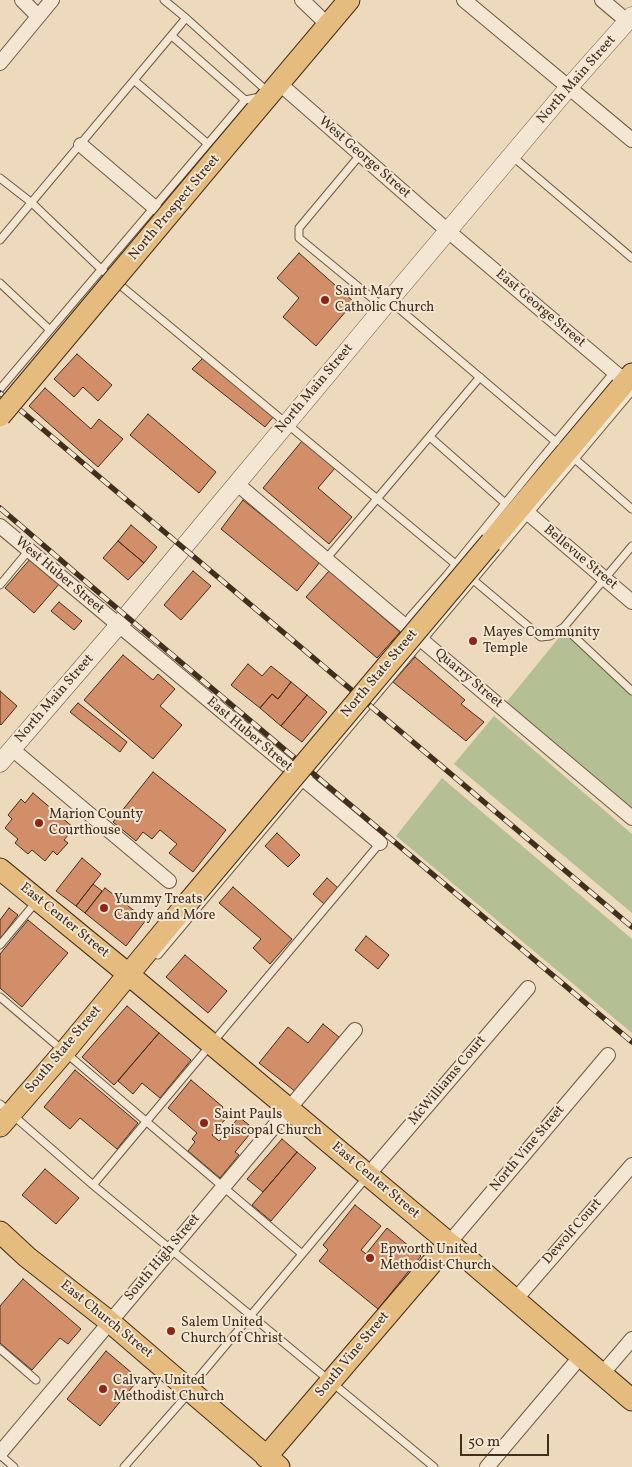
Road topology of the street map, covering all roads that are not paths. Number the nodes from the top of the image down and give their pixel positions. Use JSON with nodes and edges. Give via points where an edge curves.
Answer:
{"nodes":[{"id":1,"x":22,"y":0,"type":"edge"},
{"id":2,"x":52,"y":0,"type":"edge"},
{"id":3,"x":164,"y":0,"type":"edge"},
{"id":4,"x":302,"y":0,"type":"edge"},
{"id":5,"x":349,"y":0,"type":"edge"},
{"id":6,"x":464,"y":0,"type":"edge"},
{"id":7,"x":602,"y":0,"type":"edge"},
{"id":8,"x":38,"y":16,"type":"junction"},
{"id":9,"x":186,"y":18,"type":"junction"},
{"id":10,"x":630,"y":21,"type":"edge"},
{"id":11,"x":328,"y":25,"type":"junction"},
{"id":12,"x":172,"y":36,"type":"junction"},
{"id":13,"x":0,"y":63,"type":"edge"},
{"id":14,"x":134,"y":81,"type":"junction"},
{"id":15,"x":570,"y":87,"type":"junction"},
{"id":16,"x":275,"y":89,"type":"junction"},
{"id":17,"x":245,"y":100,"type":"junction"},
{"id":18,"x":632,"y":140,"type":"edge"},
{"id":19,"x":81,"y":145,"type":"junction"},
{"id":20,"x":215,"y":148,"type":"junction"},
{"id":21,"x":360,"y":155,"type":"junction"},
{"id":22,"x":511,"y":156,"type":"junction"},
{"id":23,"x":0,"y":178,"type":"edge"},
{"id":24,"x":32,"y":203,"type":"junction"},
{"id":25,"x":154,"y":207,"type":"junction"},
{"id":26,"x":448,"y":232,"type":"junction"},
{"id":27,"x":0,"y":240,"type":"edge"},
{"id":28,"x":632,"y":258,"type":"edge"},
{"id":29,"x":102,"y":270,"type":"junction"},
{"id":30,"x":0,"y":284,"type":"edge"},
{"id":31,"x":386,"y":304,"type":"junction"},
{"id":32,"x":50,"y":330,"type":"junction"},
{"id":33,"x":480,"y":378,"type":"junction"},
{"id":34,"x":627,"y":381,"type":"edge"},
{"id":35,"x":0,"y":389,"type":"edge"},
{"id":36,"x":0,"y":416,"type":"edge"},
{"id":37,"x":286,"y":423,"type":"junction"},
{"id":38,"x":430,"y":437,"type":"junction"},
{"id":39,"x":556,"y":442,"type":"junction"},
{"id":40,"x":575,"y":459,"type":"junction"},
{"id":41,"x":236,"y":483,"type":"junction"},
{"id":42,"x":378,"y":500,"type":"junction"},
{"id":43,"x":505,"y":503,"type":"junction"},
{"id":44,"x":632,"y":508,"type":"edge"},
{"id":45,"x":529,"y":514,"type":"junction"},
{"id":46,"x":0,"y":526,"type":"edge"},
{"id":47,"x":632,"y":546,"type":"edge"},
{"id":48,"x":29,"y":550,"type":"junction"},
{"id":49,"x":326,"y":559,"type":"junction"},
{"id":50,"x":455,"y":564,"type":"junction"},
{"id":51,"x":604,"y":578,"type":"junction"},
{"id":52,"x":474,"y":580,"type":"junction"},
{"id":53,"x":0,"y":585,"type":"edge"},
{"id":54,"x":632,"y":602,"type":"edge"},
{"id":55,"x":118,"y":626,"type":"junction"},
{"id":56,"x":564,"y":627,"type":"junction"},
{"id":57,"x":404,"y":630,"type":"junction"},
{"id":58,"x":423,"y":641,"type":"junction"},
{"id":59,"x":632,"y":691,"type":"edge"},
{"id":60,"x":348,"y":700,"type":"dead end"},
{"id":61,"x":12,"y":748,"type":"junction"},
{"id":62,"x":0,"y":763,"type":"edge"},
{"id":63,"x":291,"y":770,"type":"junction"},
{"id":64,"x":305,"y":781,"type":"junction"},
{"id":65,"x":632,"y":818,"type":"edge"},
{"id":66,"x":380,"y":843,"type":"joint"},
{"id":67,"x":0,"y":869,"type":"edge"},
{"id":68,"x":196,"y":880,"type":"dead end"},
{"id":69,"x":169,"y":881,"type":"dead end"},
{"id":70,"x":37,"y":900,"type":"junction"},
{"id":71,"x":0,"y":945,"type":"edge"},
{"id":72,"x":137,"y":959,"type":"junction"},
{"id":73,"x":528,"y":988,"type":"dead end"},
{"id":74,"x":0,"y":997,"type":"edge"},
{"id":75,"x":356,"y":1030,"type":"dead end"},
{"id":76,"x":211,"y":1044,"type":"junction"},
{"id":77,"x":65,"y":1051,"type":"junction"},
{"id":78,"x":608,"y":1054,"type":"dead end"},
{"id":79,"x":289,"y":1110,"type":"junction"},
{"id":80,"x":4,"y":1115,"type":"edge"},
{"id":81,"x":147,"y":1122,"type":"junction"},
{"id":82,"x":632,"y":1165,"type":"edge"},
{"id":83,"x":368,"y":1175,"type":"junction"},
{"id":84,"x":93,"y":1185,"type":"junction"},
{"id":85,"x":223,"y":1187,"type":"junction"},
{"id":86,"x":0,"y":1232,"type":"edge"},
{"id":87,"x":449,"y":1242,"type":"junction"},
{"id":88,"x":170,"y":1249,"type":"junction"},
{"id":89,"x":302,"y":1254,"type":"junction"},
{"id":90,"x":515,"y":1300,"type":"junction"},
{"id":91,"x":250,"y":1316,"type":"junction"},
{"id":92,"x":110,"y":1322,"type":"junction"},
{"id":93,"x":632,"y":1339,"type":"edge"},
{"id":94,"x":0,"y":1349,"type":"edge"},
{"id":95,"x":581,"y":1356,"type":"junction"},
{"id":96,"x":602,"y":1374,"type":"junction"},
{"id":97,"x":36,"y":1380,"type":"dead end"},
{"id":98,"x":330,"y":1382,"type":"junction"},
{"id":99,"x":189,"y":1389,"type":"junction"},
{"id":100,"x":632,"y":1400,"type":"edge"},
{"id":101,"x":0,"y":1454,"type":"edge"},
{"id":102,"x":267,"y":1464,"type":"edge"},
{"id":103,"x":14,"y":1467,"type":"edge"},
{"id":104,"x":124,"y":1467,"type":"edge"},
{"id":105,"x":434,"y":1467,"type":"edge"},
{"id":106,"x":487,"y":1467,"type":"edge"}],
"edges":[{"from":1,"to":8,"type":"street"},
{"from":2,"to":8,"type":"street"},
{"from":3,"to":9,"type":"lane"},
{"from":4,"to":11,"type":"street"},
{"from":5,"to":11,"type":"main road","name":"North Prospect Street"},
{"from":6,"to":15,"type":"street"},
{"from":7,"to":10,"type":"street"},
{"from":8,"to":13,"type":"street"},
{"from":9,"to":12,"type":"lane"},
{"from":9,"to":16,"type":"lane"},
{"from":10,"to":15,"type":"street","name":"North Main Street"},
{"from":11,"to":16,"type":"main road","name":"North Prospect Street"},
{"from":12,"to":14,"type":"lane"},
{"from":12,"to":17,"type":"lane"},
{"from":14,"to":19,"type":"lane"},
{"from":14,"to":20,"type":"lane"},
{"from":15,"to":18,"type":"street"},
{"from":15,"to":22,"type":"street","name":"North Main Street"},
{"from":16,"to":17,"type":"lane"},
{"from":16,"to":20,"type":"main road","name":"North Prospect Street"},
{"from":16,"to":21,"type":"street","name":"West George Street"},
{"from":17,"to":20,"type":"lane"},
{"from":19,"to":24,"type":"lane"},
{"from":19,"to":25,"type":"street"},
{"from":20,"to":25,"type":"lane"},
{"from":20,"to":36,"type":"main road","name":"North Prospect Street","bridge":true},
{"from":21,"to":26,"type":"street","name":"West George Street"},
{"from":21,"to":31,"type":"lane","via":[[299,228],[299,238]]},
{"from":22,"to":26,"type":"street","name":"North Main Street"},
{"from":22,"to":28,"type":"lane"},
{"from":23,"to":24,"type":"lane"},
{"from":24,"to":27,"type":"lane"},
{"from":24,"to":29,"type":"lane"},
{"from":25,"to":29,"type":"lane"},
{"from":26,"to":31,"type":"street","name":"North Main Street"},
{"from":26,"to":34,"type":"street","name":"East George Street"},
{"from":29,"to":32,"type":"lane"},
{"from":29,"to":37,"type":"lane"},
{"from":30,"to":32,"type":"lane"},
{"from":31,"to":33,"type":"lane"},
{"from":31,"to":37,"type":"street","name":"North Main Street"},
{"from":32,"to":35,"type":"lane"},
{"from":33,"to":38,"type":"lane"},
{"from":33,"to":39,"type":"lane"},
{"from":34,"to":39,"type":"lane"},
{"from":34,"to":40,"type":"lane"},
{"from":34,"to":72,"type":"main road","name":"North State Street","bridge":true},
{"from":37,"to":41,"type":"street","name":"North Main Street"},
{"from":37,"to":42,"type":"lane"},
{"from":38,"to":42,"type":"lane"},
{"from":38,"to":43,"type":"lane"},
{"from":39,"to":43,"type":"lane"},
{"from":40,"to":44,"type":"lane"},
{"from":40,"to":45,"type":"lane"},
{"from":41,"to":49,"type":"street","name":"Quarry Street"},
{"from":41,"to":55,"type":"street","name":"North Main Street"},
{"from":42,"to":49,"type":"lane"},
{"from":42,"to":50,"type":"lane"},
{"from":43,"to":50,"type":"lane"},
{"from":45,"to":51,"type":"street","name":"Bellevue Street"},
{"from":45,"to":52,"type":"lane"},
{"from":46,"to":48,"type":"street","name":"West Huber Street"},
{"from":47,"to":51,"type":"lane"},
{"from":48,"to":53,"type":"lane"},
{"from":48,"to":55,"type":"street","name":"West Huber Street"},
{"from":49,"to":57,"type":"street","name":"Quarry Street"},
{"from":50,"to":52,"type":"lane"},
{"from":50,"to":57,"type":"lane","via":[[410,617]]},
{"from":51,"to":54,"type":"street","name":"Bellevue Street"},
{"from":51,"to":56,"type":"lane"},
{"from":52,"to":56,"type":"lane","via":[[541,637],[550,636]]},
{"from":52,"to":58,"type":"lane"},
{"from":55,"to":61,"type":"street","name":"North Main Street"},
{"from":55,"to":63,"type":"street","name":"East Huber Street"},
{"from":56,"to":59,"type":"lane"},
{"from":57,"to":58,"type":"street","name":"Quarry Street"},
{"from":58,"to":64,"type":"lane"},
{"from":58,"to":65,"type":"street","name":"Quarry Street"},
{"from":60,"to":63,"type":"lane"},
{"from":61,"to":62,"type":"street","name":"North Main Street"},
{"from":61,"to":69,"type":"street"},
{"from":63,"to":64,"type":"street","name":"East Huber Street"},
{"from":63,"to":68,"type":"lane"},
{"from":64,"to":66,"type":"street","name":"East Huber Street"},
{"from":64,"to":72,"type":"lane","via":[[152,962]]},
{"from":66,"to":76,"type":"lane"},
{"from":67,"to":70,"type":"main road","name":"East Center Street"},
{"from":70,"to":71,"type":"lane"},
{"from":70,"to":72,"type":"main road","name":"East Center Street"},
{"from":72,"to":76,"type":"main road","name":"East Center Street"},
{"from":72,"to":77,"type":"main road","name":"South State Street"},
{"from":73,"to":83,"type":"street","name":"McWilliams Court"},
{"from":74,"to":77,"type":"lane"},
{"from":75,"to":79,"type":"street","name":"South High Street"},
{"from":76,"to":79,"type":"main road","name":"East Center Street"},
{"from":76,"to":81,"type":"lane"},
{"from":77,"to":80,"type":"main road","name":"South State Street"},
{"from":77,"to":81,"type":"lane"},
{"from":78,"to":87,"type":"street","name":"North Vine Street"},
{"from":79,"to":83,"type":"main road","name":"East Center Street"},
{"from":79,"to":85,"type":"street","name":"South High Street"},
{"from":80,"to":84,"type":"lane"},
{"from":81,"to":84,"type":"lane"},
{"from":81,"to":85,"type":"lane"},
{"from":82,"to":90,"type":"street","name":"Dewolf Court"},
{"from":83,"to":87,"type":"main road","name":"East Center Street"},
{"from":83,"to":89,"type":"lane"},
{"from":84,"to":88,"type":"lane"},
{"from":85,"to":88,"type":"street","name":"South High Street"},
{"from":85,"to":89,"type":"lane"},
{"from":86,"to":92,"type":"main road","name":"East Church Street"},
{"from":87,"to":90,"type":"main road","name":"East Center Street"},
{"from":87,"to":98,"type":"main road","name":"South Vine Street"},
{"from":88,"to":91,"type":"lane"},
{"from":88,"to":92,"type":"street","name":"South High Street"},
{"from":89,"to":91,"type":"lane"},
{"from":90,"to":95,"type":"main road","name":"East Center Street"},
{"from":91,"to":98,"type":"lane"},
{"from":91,"to":99,"type":"lane"},
{"from":92,"to":99,"type":"main road","name":"East Church Street"},
{"from":92,"to":101,"type":"street","name":"South High Street"},
{"from":93,"to":96,"type":"street"},
{"from":94,"to":97,"type":"lane"},
{"from":95,"to":96,"type":"main road","name":"East Center Street"},
{"from":95,"to":106,"type":"street"},
{"from":96,"to":100,"type":"main road","name":"East Center Street"},
{"from":98,"to":102,"type":"main road","name":"South Vine Street"},
{"from":98,"to":105,"type":"lane"},
{"from":99,"to":102,"type":"main road","name":"East Church Street"},
{"from":99,"to":104,"type":"lane"},
{"from":101,"to":103,"type":"lane"}]}
